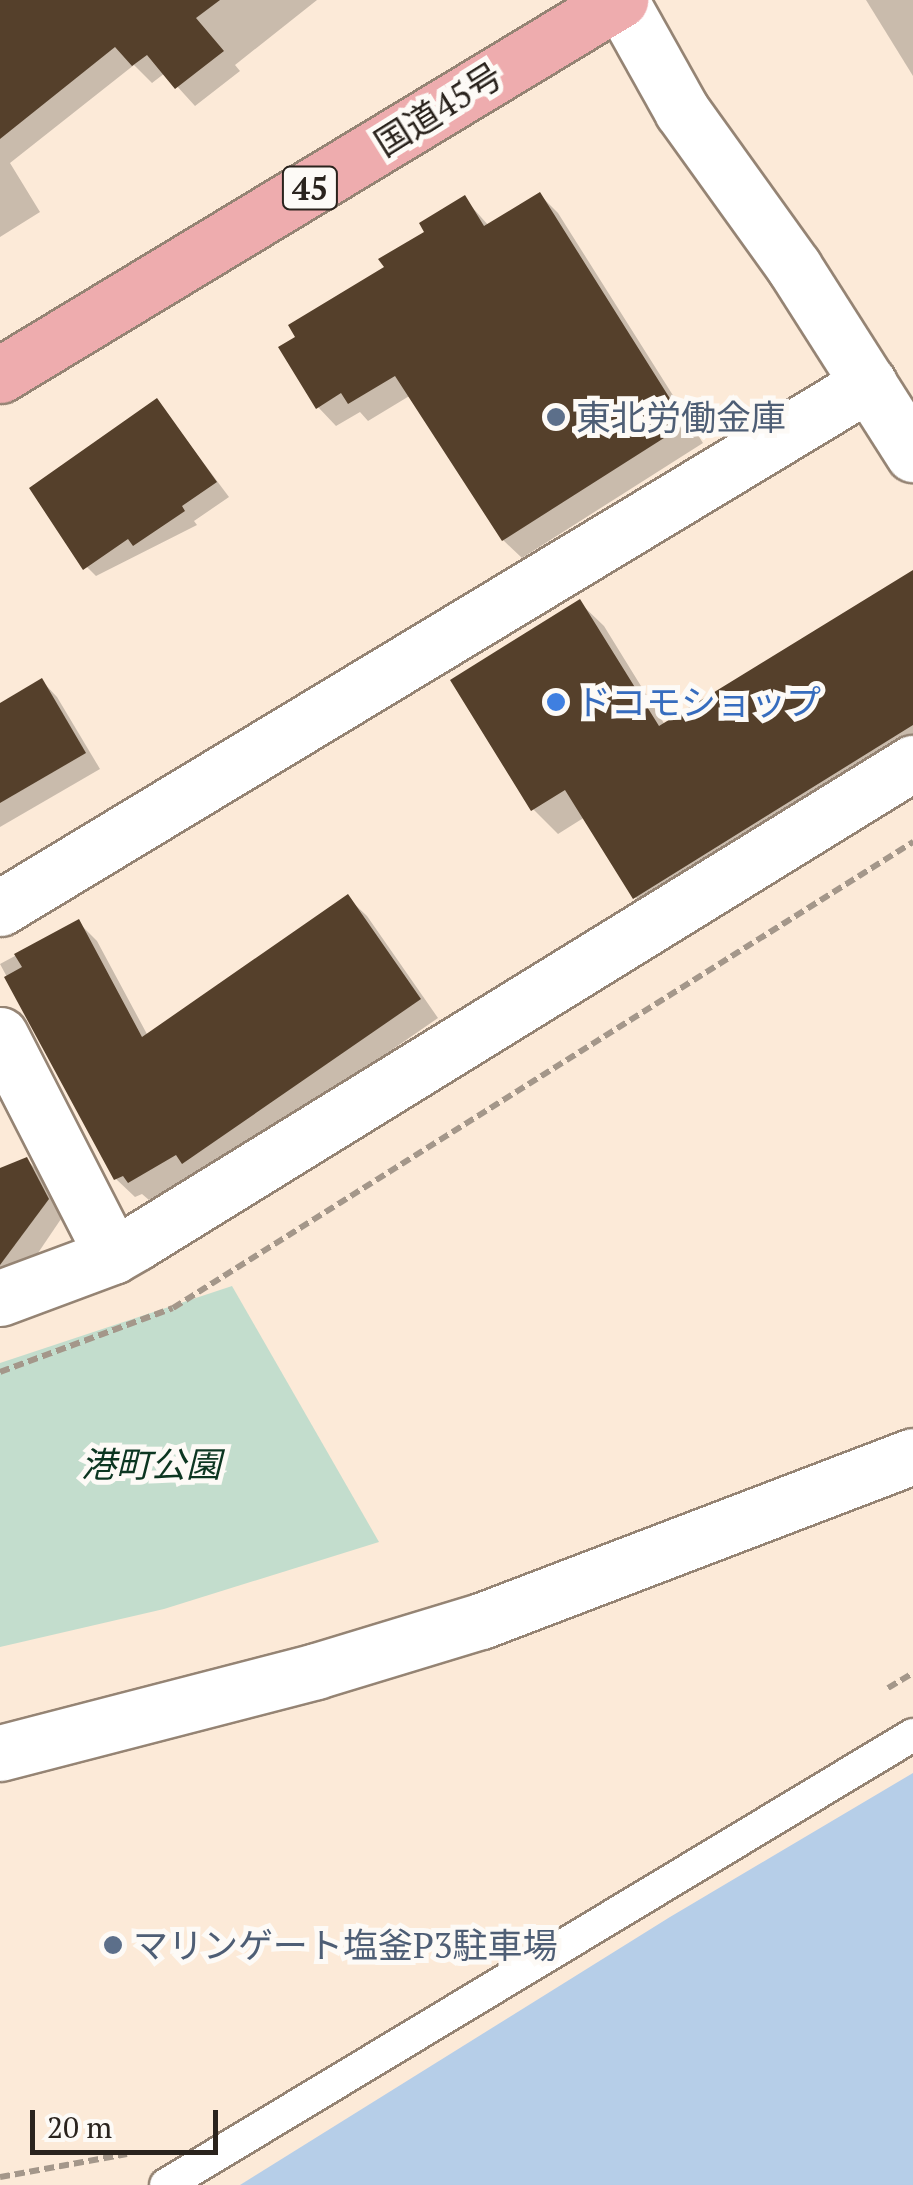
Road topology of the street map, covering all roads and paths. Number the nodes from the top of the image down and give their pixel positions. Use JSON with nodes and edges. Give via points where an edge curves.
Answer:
{"nodes":[{"id":1,"x":620,"y":0,"type":"edge"},
{"id":2,"x":0,"y":376,"type":"edge"},
{"id":3,"x":869,"y":384,"type":"junction"},
{"id":4,"x":913,"y":454,"type":"edge"},
{"id":5,"x":913,"y":762,"type":"edge"},
{"id":6,"x":913,"y":842,"type":"edge"},
{"id":7,"x":0,"y":908,"type":"edge"},
{"id":8,"x":0,"y":1035,"type":"edge"},
{"id":9,"x":113,"y":1256,"type":"junction"},
{"id":10,"x":0,"y":1298,"type":"edge"},
{"id":11,"x":0,"y":1372,"type":"edge"},
{"id":12,"x":913,"y":1456,"type":"edge"},
{"id":13,"x":913,"y":1735,"type":"edge"},
{"id":14,"x":0,"y":1753,"type":"edge"},
{"id":15,"x":166,"y":2185,"type":"edge"}],
"edges":[{"from":1,"to":2,"type":"highway","name":"国道45号","number":"45"},
{"from":1,"to":3,"type":"street","via":[[682,110]]},
{"from":3,"to":4,"type":"street"},
{"from":3,"to":7,"type":"street"},
{"from":5,"to":9,"type":"street"},
{"from":6,"to":11,"type":"path","via":[[173,1308]]},
{"from":8,"to":9,"type":"street"},
{"from":9,"to":10,"type":"street"},
{"from":12,"to":14,"type":"street","via":[[481,1621]]},
{"from":13,"to":15,"type":"lane"}]}
